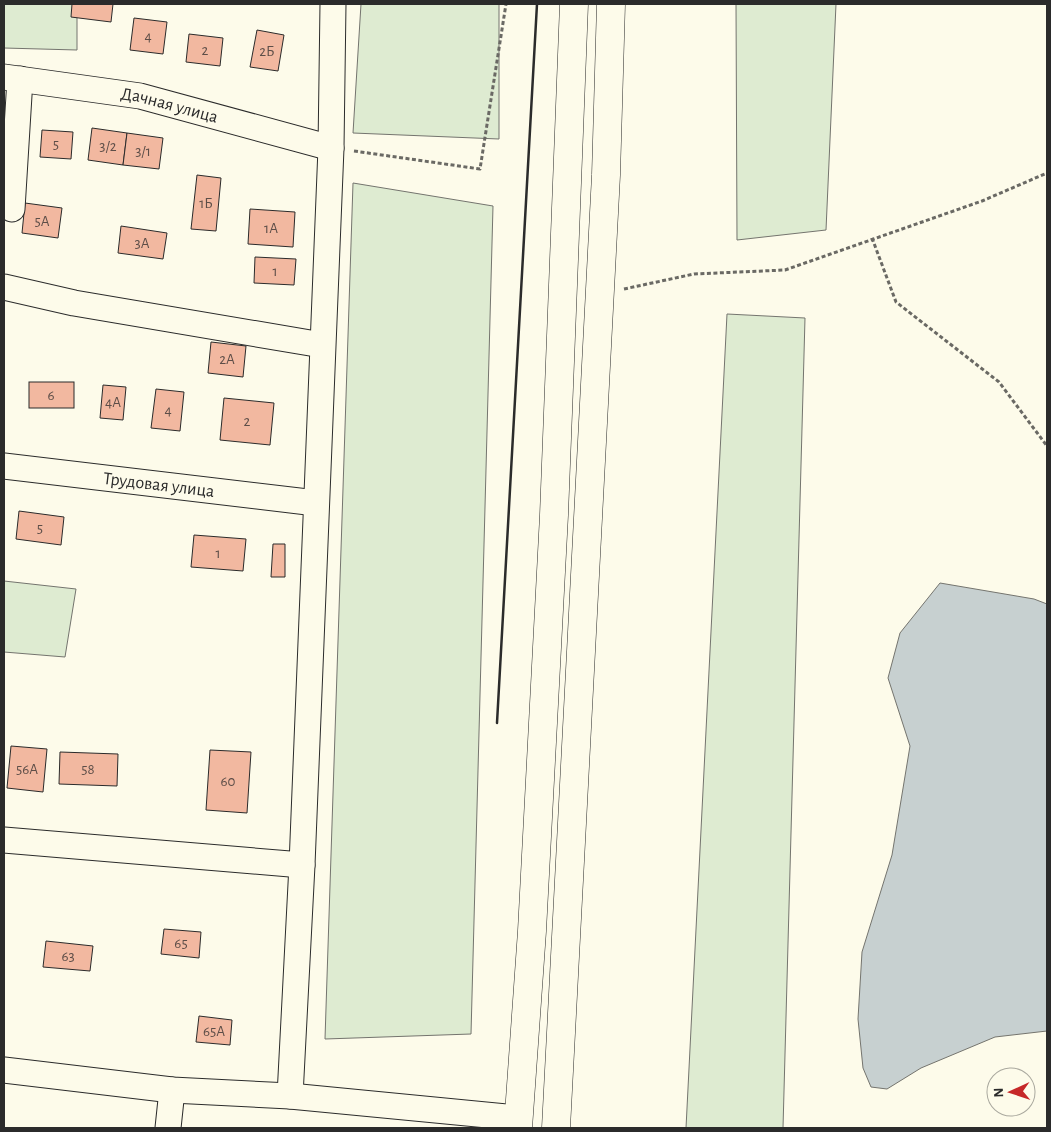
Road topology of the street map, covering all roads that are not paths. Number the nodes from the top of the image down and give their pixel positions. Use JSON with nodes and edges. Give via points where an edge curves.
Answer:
{"nodes":[{"id":1,"x":333,"y":4,"type":"edge"},
{"id":2,"x":574,"y":4,"type":"edge"},
{"id":3,"x":611,"y":4,"type":"edge"},
{"id":4,"x":12,"y":78,"type":"edge"},
{"id":5,"x":331,"y":148,"type":"junction"},
{"id":6,"x":12,"y":209,"type":"dead end"},
{"id":7,"x":4,"y":287,"type":"edge"},
{"id":8,"x":322,"y":345,"type":"junction"},
{"id":9,"x":4,"y":466,"type":"edge"},
{"id":10,"x":316,"y":503,"type":"junction"},
{"id":11,"x":4,"y":840,"type":"edge"},
{"id":12,"x":302,"y":865,"type":"junction"},
{"id":13,"x":4,"y":1070,"type":"edge"},
{"id":14,"x":172,"y":1090,"type":"junction"},
{"id":15,"x":290,"y":1096,"type":"junction"},
{"id":16,"x":518,"y":1123,"type":"edge"},
{"id":17,"x":168,"y":1128,"type":"edge"},
{"id":18,"x":556,"y":1128,"type":"edge"}],
"edges":[{"from":1,"to":5,"type":"street"},
{"from":2,"to":16,"type":"main road","via":[[554,516],[532,931]]},
{"from":3,"to":18,"type":"main road","via":[[606,175]]},
{"from":4,"to":5,"type":"street","name":"Дачная улица","via":[[140,96]]},
{"from":4,"to":6,"type":"street"},
{"from":5,"to":8,"type":"street"},
{"from":7,"to":8,"type":"street","via":[[74,303]]},
{"from":8,"to":10,"type":"street"},
{"from":9,"to":10,"type":"street","name":"Трудовая улица"},
{"from":10,"to":12,"type":"street"},
{"from":11,"to":12,"type":"street"},
{"from":12,"to":15,"type":"street"},
{"from":13,"to":14,"type":"street"},
{"from":14,"to":15,"type":"street"},
{"from":14,"to":17,"type":"street"},
{"from":15,"to":16,"type":"street"}]}
